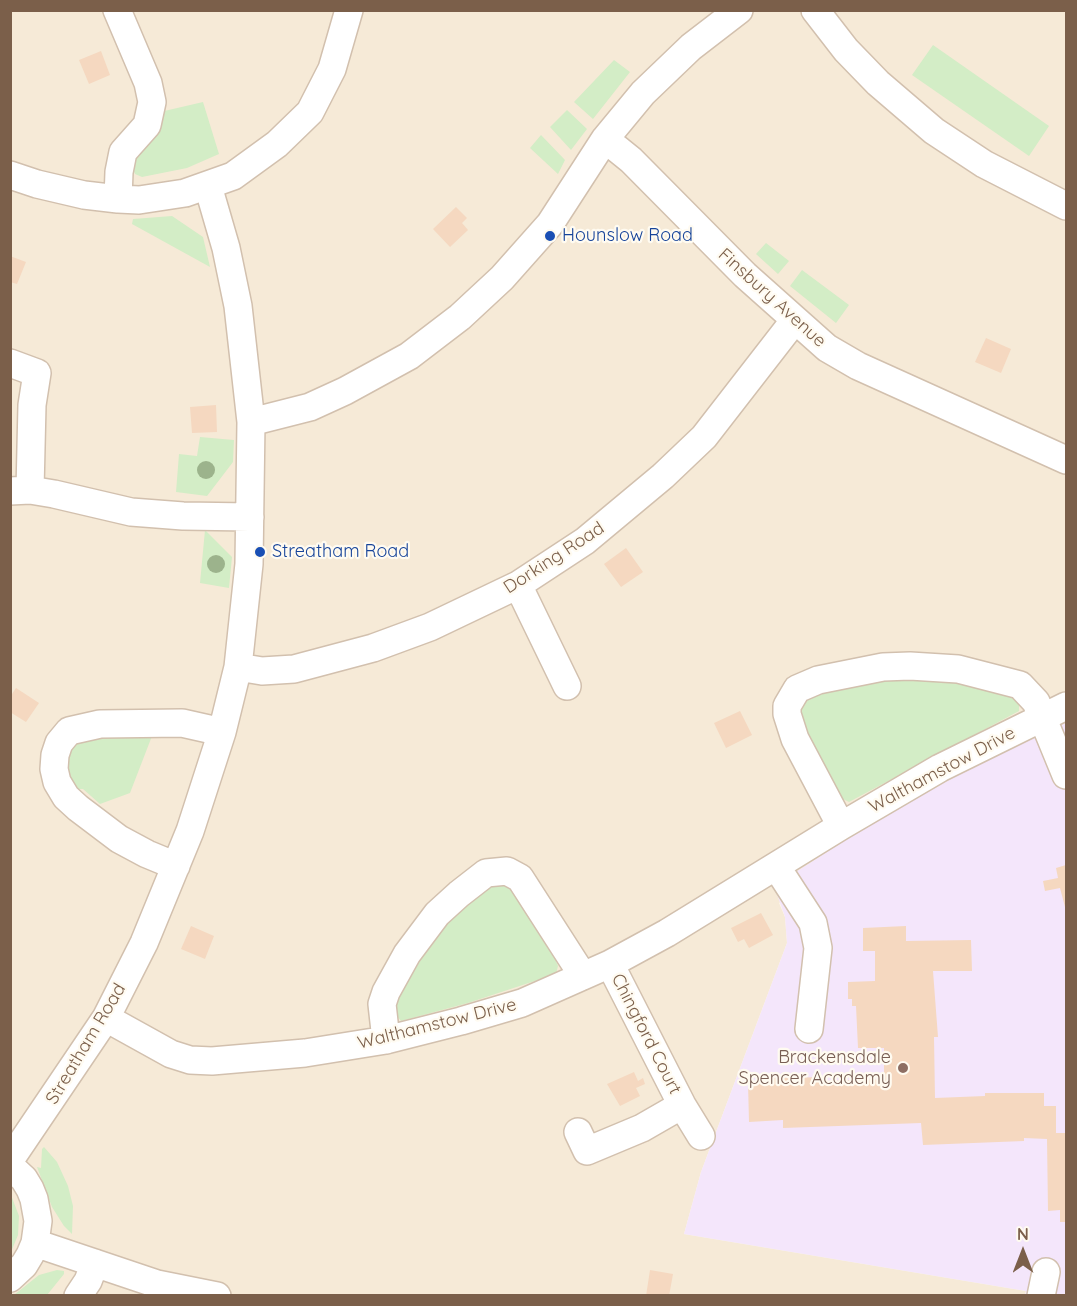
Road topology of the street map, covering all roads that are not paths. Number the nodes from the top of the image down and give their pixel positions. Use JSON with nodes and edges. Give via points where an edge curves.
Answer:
{"nodes":[{"id":1,"x":117,"y":10,"type":"edge"},
{"id":2,"x":349,"y":10,"type":"edge"},
{"id":3,"x":739,"y":10,"type":"edge"},
{"id":4,"x":815,"y":10,"type":"edge"},
{"id":5,"x":605,"y":139,"type":"junction"},
{"id":6,"x":10,"y":175,"type":"edge"},
{"id":7,"x":208,"y":186,"type":"junction"},
{"id":8,"x":118,"y":199,"type":"junction"},
{"id":9,"x":1066,"y":206,"type":"edge"},
{"id":10,"x":794,"y":321,"type":"junction"},
{"id":11,"x":10,"y":363,"type":"edge"},
{"id":12,"x":251,"y":422,"type":"junction"},
{"id":13,"x":1066,"y":460,"type":"edge"},
{"id":14,"x":20,"y":490,"type":"edge"},
{"id":15,"x":250,"y":517,"type":"junction"},
{"id":16,"x":518,"y":585,"type":"junction"},
{"id":17,"x":238,"y":668,"type":"junction"},
{"id":18,"x":567,"y":686,"type":"dead end"},
{"id":19,"x":1055,"y":711,"type":"edge"},
{"id":20,"x":222,"y":732,"type":"junction"},
{"id":21,"x":1066,"y":775,"type":"edge"},
{"id":22,"x":841,"y":826,"type":"junction"},
{"id":23,"x":176,"y":866,"type":"junction"},
{"id":24,"x":776,"y":866,"type":"junction"},
{"id":25,"x":610,"y":964,"type":"junction"},
{"id":26,"x":583,"y":976,"type":"junction"},
{"id":27,"x":106,"y":1018,"type":"junction"},
{"id":28,"x":808,"y":1029,"type":"dead end"},
{"id":29,"x":386,"y":1040,"type":"junction"},
{"id":30,"x":682,"y":1105,"type":"junction"},
{"id":31,"x":578,"y":1132,"type":"dead end"},
{"id":32,"x":701,"y":1136,"type":"dead end"},
{"id":33,"x":10,"y":1160,"type":"edge"},
{"id":34,"x":10,"y":1166,"type":"edge"},
{"id":35,"x":35,"y":1243,"type":"junction"},
{"id":36,"x":95,"y":1263,"type":"junction"},
{"id":37,"x":10,"y":1278,"type":"edge"},
{"id":38,"x":78,"y":1296,"type":"edge"},
{"id":39,"x":217,"y":1296,"type":"edge"}],
"edges":[{"from":1,"to":8,"type":"street","via":[[148,83],[152,102],[147,125],[123,152]]},
{"from":2,"to":7,"type":"street","via":[[332,69],[310,112],[259,159]]},
{"from":3,"to":5,"type":"street","via":[[667,68]]},
{"from":4,"to":9,"type":"street","via":[[878,83],[927,125],[984,164]]},
{"from":5,"to":10,"type":"street","name":"Finsbury Avenue"},
{"from":5,"to":12,"type":"street","via":[[550,224],[502,278],[437,336],[345,391],[310,406]]},
{"from":6,"to":8,"type":"street","via":[[72,192]]},
{"from":7,"to":8,"type":"street","via":[[160,197]]},
{"from":7,"to":12,"type":"street","name":"Streatham Road","via":[[238,306]]},
{"from":10,"to":13,"type":"street","name":"Finsbury Avenue","via":[[827,348],[858,366]]},
{"from":10,"to":16,"type":"street","name":"Dorking Road","via":[[704,437],[599,530]]},
{"from":11,"to":14,"type":"street","via":[[37,373]]},
{"from":12,"to":15,"type":"street","name":"Streatham Road"},
{"from":14,"to":15,"type":"street","via":[[131,512]]},
{"from":15,"to":17,"type":"street","name":"Streatham Road"},
{"from":16,"to":17,"type":"street","name":"Dorking Road","via":[[430,627],[365,650],[294,669]]},
{"from":16,"to":18,"type":"street"},
{"from":17,"to":20,"type":"street","name":"Streatham Road"},
{"from":19,"to":21,"type":"street"},
{"from":19,"to":22,"type":"street","name":"Walthamstow Drive","via":[[940,768]]},
{"from":19,"to":22,"type":"street","via":[[1036,702],[1020,685],[958,669],[883,668],[818,680],[797,689],[787,706],[788,722]]},
{"from":20,"to":23,"type":"street","name":"Streatham Road"},
{"from":20,"to":23,"type":"street","via":[[182,723],[100,724],[69,731],[59,743],[54,769],[66,796],[119,839]]},
{"from":22,"to":24,"type":"street","name":"Walthamstow Drive"},
{"from":23,"to":27,"type":"street","name":"Streatham Road","via":[[144,943]]},
{"from":24,"to":25,"type":"street","name":"Walthamstow Drive"},
{"from":24,"to":28,"type":"street","via":[[815,931],[818,948]]},
{"from":25,"to":26,"type":"street","name":"Walthamstow Drive"},
{"from":25,"to":30,"type":"street","name":"Chingford Court"},
{"from":26,"to":29,"type":"street","name":"Walthamstow Drive","via":[[512,1006]]},
{"from":26,"to":29,"type":"street","via":[[520,878],[507,871],[486,873],[437,914],[407,954],[382,1005]]},
{"from":27,"to":29,"type":"street","name":"Walthamstow Drive","via":[[155,1047],[190,1060],[305,1053]]},
{"from":27,"to":33,"type":"street","name":"Streatham Road"},
{"from":30,"to":31,"type":"street","name":"Chingford Court","via":[[642,1128],[587,1151]]},
{"from":30,"to":32,"type":"street","name":"Chingford Court"},
{"from":34,"to":35,"type":"street","via":[[24,1179],[34,1199],[38,1221]]},
{"from":35,"to":36,"type":"street"},
{"from":35,"to":37,"type":"street","via":[[24,1265]]},
{"from":36,"to":38,"type":"street"},
{"from":36,"to":39,"type":"street","via":[[157,1284]]}]}
